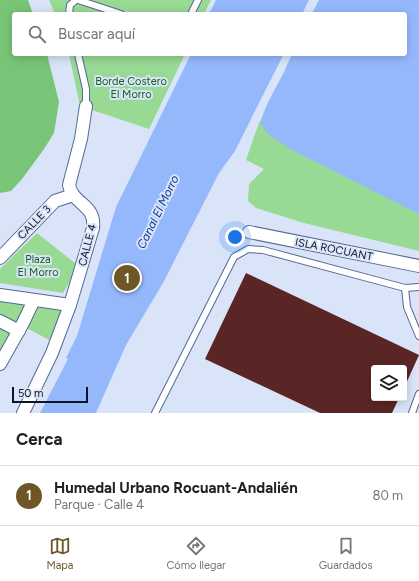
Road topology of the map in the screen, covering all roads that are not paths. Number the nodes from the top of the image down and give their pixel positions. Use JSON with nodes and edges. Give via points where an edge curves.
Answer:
{"nodes":[{"id":1,"x":77,"y":0,"type":"edge"},
{"id":2,"x":198,"y":0,"type":"edge"},
{"id":3,"x":69,"y":12,"type":"edge"},
{"id":4,"x":115,"y":12,"type":"edge"},
{"id":5,"x":192,"y":12,"type":"edge"},
{"id":6,"x":78,"y":56,"type":"edge"},
{"id":7,"x":86,"y":106,"type":"joint"},
{"id":8,"x":73,"y":195,"type":"junction"},
{"id":9,"x":249,"y":232,"type":"dead end"},
{"id":10,"x":0,"y":258,"type":"edge"},
{"id":11,"x":419,"y":266,"type":"edge"},
{"id":12,"x":405,"y":288,"type":"junction"},
{"id":13,"x":419,"y":288,"type":"edge"},
{"id":14,"x":0,"y":295,"type":"edge"},
{"id":15,"x":34,"y":300,"type":"junction"},
{"id":16,"x":70,"y":305,"type":"junction"},
{"id":17,"x":0,"y":321,"type":"edge"},
{"id":18,"x":19,"y":331,"type":"junction"},
{"id":19,"x":419,"y":336,"type":"edge"},
{"id":20,"x":0,"y":364,"type":"edge"},
{"id":21,"x":419,"y":394,"type":"edge"},
{"id":22,"x":23,"y":413,"type":"edge"},
{"id":23,"x":155,"y":413,"type":"edge"},
{"id":24,"x":412,"y":413,"type":"edge"}],
"edges":[{"from":1,"to":3,"type":"lane","via":[[70,5]]},
{"from":1,"to":4,"type":"lane"},
{"from":2,"to":5,"type":"lane"},
{"from":6,"to":7,"type":"lane","via":[[86,89]]},
{"from":7,"to":8,"type":"street","via":[[81,139],[70,178],[70,192]]},
{"from":8,"to":10,"type":"street","name":"CALLE 3","via":[[55,201]]},
{"from":8,"to":16,"type":"street","name":"CALLE 4","via":[[89,209],[94,221]]},
{"from":9,"to":11,"type":"street","name":"ISLA ROCUANT"},
{"from":12,"to":13,"type":"lane"},
{"from":12,"to":19,"type":"lane","via":[[407,307]]},
{"from":12,"to":23,"type":"lane","via":[[263,250],[248,249],[234,257]]},
{"from":14,"to":15,"type":"street"},
{"from":15,"to":16,"type":"street"},
{"from":15,"to":18,"type":"street"},
{"from":16,"to":22,"type":"street","name":"CALLE 4","via":[[44,372]]},
{"from":17,"to":18,"type":"street"},
{"from":18,"to":20,"type":"street"},
{"from":21,"to":24,"type":"lane"}]}
